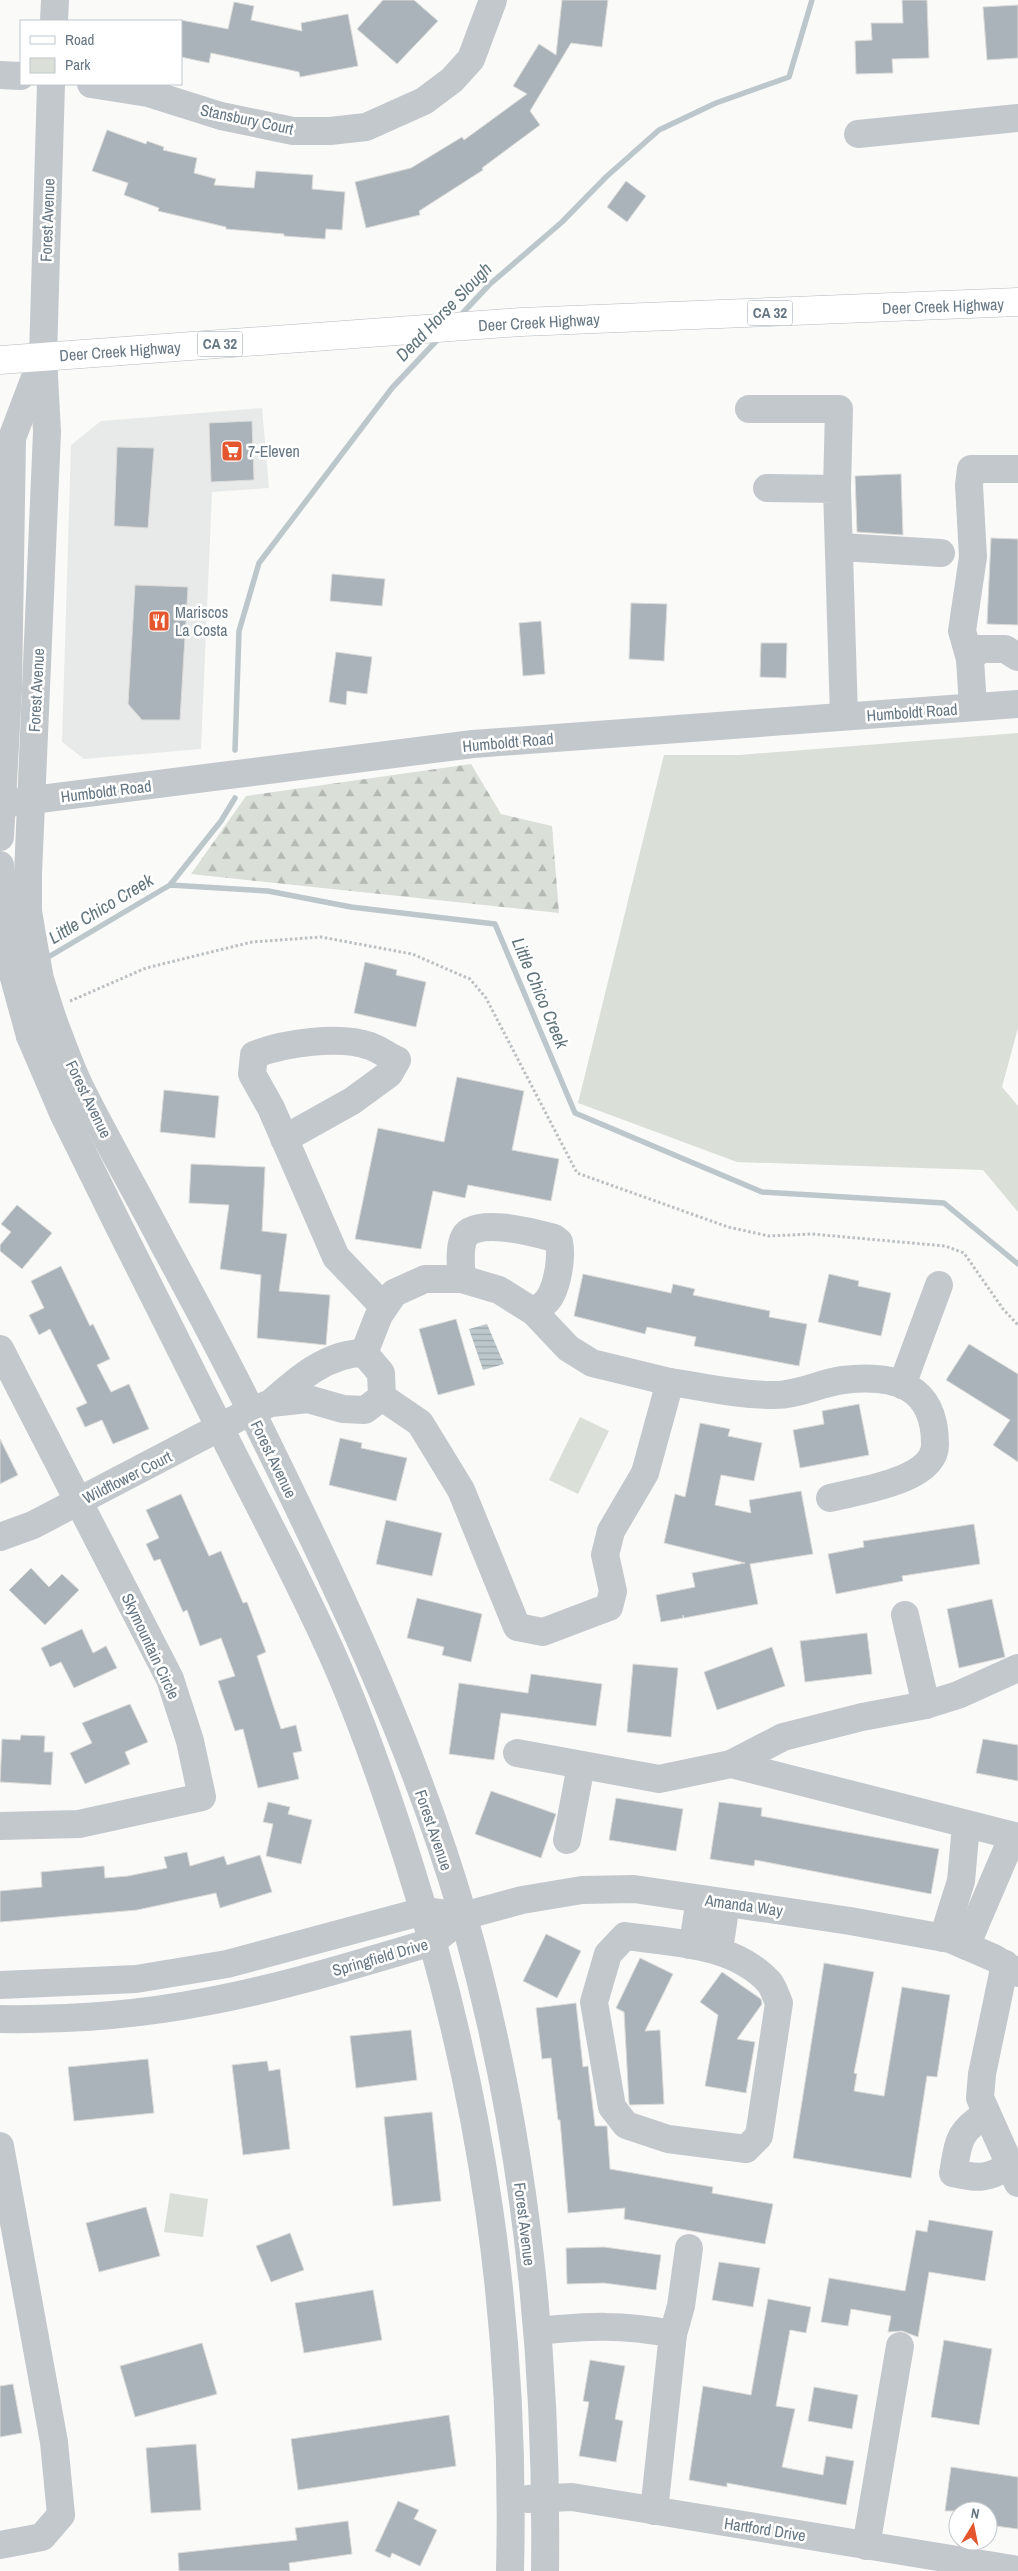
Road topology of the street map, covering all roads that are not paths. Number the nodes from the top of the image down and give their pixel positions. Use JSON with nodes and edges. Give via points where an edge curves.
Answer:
{"nodes":[{"id":1,"x":55,"y":0,"type":"edge"},
{"id":2,"x":493,"y":0,"type":"edge"},
{"id":3,"x":54,"y":20,"type":"edge"},
{"id":4,"x":0,"y":76,"type":"edge"},
{"id":5,"x":20,"y":76,"type":"edge"},
{"id":6,"x":51,"y":85,"type":"edge"},
{"id":7,"x":97,"y":85,"type":"edge"},
{"id":8,"x":1018,"y":118,"type":"edge"},
{"id":9,"x":858,"y":134,"type":"dead end"},
{"id":10,"x":1018,"y":302,"type":"edge"},
{"id":11,"x":43,"y":357,"type":"junction"},
{"id":12,"x":0,"y":360,"type":"edge"},
{"id":13,"x":749,"y":409,"type":"dead end"},
{"id":14,"x":1018,"y":469,"type":"edge"},
{"id":15,"x":767,"y":488,"type":"dead end"},
{"id":16,"x":837,"y":489,"type":"junction"},
{"id":17,"x":840,"y":547,"type":"junction"},
{"id":18,"x":941,"y":552,"type":"dead end"},
{"id":19,"x":1018,"y":657,"type":"edge"},
{"id":20,"x":970,"y":658,"type":"junction"},
{"id":21,"x":4,"y":690,"type":"edge"},
{"id":22,"x":1018,"y":704,"type":"edge"},
{"id":23,"x":973,"y":707,"type":"junction"},
{"id":24,"x":844,"y":716,"type":"junction"},
{"id":25,"x":30,"y":800,"type":"junction"},
{"id":26,"x":1,"y":804,"type":"edge"},
{"id":27,"x":0,"y":837,"type":"edge"},
{"id":28,"x":0,"y":865,"type":"edge"},
{"id":29,"x":284,"y":1139,"type":"junction"},
{"id":30,"x":462,"y":1279,"type":"junction"},
{"id":31,"x":939,"y":1285,"type":"dead end"},
{"id":32,"x":384,"y":1307,"type":"junction"},
{"id":33,"x":534,"y":1312,"type":"junction"},
{"id":34,"x":0,"y":1349,"type":"edge"},
{"id":35,"x":364,"y":1353,"type":"junction"},
{"id":36,"x":670,"y":1382,"type":"junction"},
{"id":37,"x":902,"y":1385,"type":"junction"},
{"id":38,"x":382,"y":1397,"type":"junction"},
{"id":39,"x":261,"y":1407,"type":"junction"},
{"id":40,"x":220,"y":1429,"type":"junction"},
{"id":41,"x":830,"y":1498,"type":"dead end"},
{"id":42,"x":78,"y":1502,"type":"junction"},
{"id":43,"x":0,"y":1537,"type":"edge"},
{"id":44,"x":905,"y":1616,"type":"dead end"},
{"id":45,"x":1018,"y":1668,"type":"edge"},
{"id":46,"x":926,"y":1705,"type":"junction"},
{"id":47,"x":517,"y":1753,"type":"dead end"},
{"id":48,"x":731,"y":1764,"type":"junction"},
{"id":49,"x":581,"y":1765,"type":"junction"},
{"id":50,"x":966,"y":1824,"type":"junction"},
{"id":51,"x":0,"y":1826,"type":"edge"},
{"id":52,"x":1016,"y":1836,"type":"edge"},
{"id":53,"x":567,"y":1840,"type":"dead end"},
{"id":54,"x":700,"y":1898,"type":"junction"},
{"id":55,"x":726,"y":1903,"type":"junction"},
{"id":56,"x":424,"y":1911,"type":"junction"},
{"id":57,"x":463,"y":1916,"type":"junction"},
{"id":58,"x":432,"y":1942,"type":"junction"},
{"id":59,"x":955,"y":1942,"type":"junction"},
{"id":60,"x":690,"y":1945,"type":"junction"},
{"id":61,"x":719,"y":1950,"type":"junction"},
{"id":62,"x":1011,"y":1968,"type":"edge"},
{"id":63,"x":0,"y":1985,"type":"edge"},
{"id":64,"x":0,"y":2019,"type":"edge"},
{"id":65,"x":986,"y":2114,"type":"junction"},
{"id":66,"x":0,"y":2146,"type":"edge"},
{"id":67,"x":1014,"y":2175,"type":"edge"},
{"id":68,"x":690,"y":2248,"type":"dead end"},
{"id":69,"x":538,"y":2331,"type":"junction"},
{"id":70,"x":673,"y":2334,"type":"junction"},
{"id":71,"x":900,"y":2346,"type":"dead end"},
{"id":72,"x":546,"y":2498,"type":"junction"},
{"id":73,"x":511,"y":2500,"type":"junction"},
{"id":74,"x":654,"y":2511,"type":"junction"},
{"id":75,"x":0,"y":2545,"type":"edge"},
{"id":76,"x":866,"y":2546,"type":"junction"},
{"id":77,"x":1014,"y":2570,"type":"edge"},
{"id":78,"x":510,"y":2571,"type":"edge"},
{"id":79,"x":545,"y":2571,"type":"edge"}],
"edges":[{"from":1,"to":3,"type":"street"},
{"from":2,"to":7,"type":"street","name":"Stansbury Court","via":[[471,59],[452,80],[424,101],[366,127],[293,131],[221,116],[148,93]]},
{"from":4,"to":5,"type":"street"},
{"from":6,"to":11,"type":"street","name":"Forest Avenue"},
{"from":8,"to":9,"type":"street"},
{"from":10,"to":11,"type":"main road","name":"Deer Creek Highway","number":"CA 32","via":[[521,322]]},
{"from":11,"to":12,"type":"main road","name":"Deer Creek Highway","number":"CA 32"},
{"from":11,"to":21,"type":"street","name":"Forest Avenue","via":[[12,438]]},
{"from":11,"to":25,"type":"street","name":"Forest Avenue","via":[[47,432]]},
{"from":13,"to":16,"type":"street","via":[[839,409]]},
{"from":14,"to":20,"type":"street","via":[[971,469],[973,557],[962,631]]},
{"from":15,"to":16,"type":"street"},
{"from":16,"to":17,"type":"street"},
{"from":17,"to":18,"type":"street"},
{"from":17,"to":24,"type":"street"},
{"from":19,"to":20,"type":"street","via":[[1005,649],[980,649]]},
{"from":20,"to":23,"type":"street"},
{"from":21,"to":26,"type":"street","name":"Forest Avenue"},
{"from":22,"to":23,"type":"street","name":"Humboldt Road"},
{"from":23,"to":24,"type":"street","name":"Humboldt Road"},
{"from":24,"to":25,"type":"street","name":"Humboldt Road","via":[[473,744]]},
{"from":25,"to":26,"type":"street","name":"Humboldt Road"},
{"from":25,"to":39,"type":"street","name":"Forest Avenue","bridge":true,"via":[[28,911],[33,940],[40,979],[59,1012],[80,1086]]},
{"from":26,"to":27,"type":"street","name":"Forest Avenue"},
{"from":28,"to":40,"type":"street","name":"Forest Avenue","bridge":true,"via":[[8,956],[30,1036],[63,1113]]},
{"from":29,"to":29,"type":"street","via":[[252,1074],[254,1055],[274,1047],[325,1040],[368,1045],[397,1060],[389,1074],[352,1101]]},
{"from":29,"to":32,"type":"street","via":[[336,1257]]},
{"from":30,"to":32,"type":"street","via":[[425,1279],[394,1293]]},
{"from":30,"to":33,"type":"street","via":[[499,1290]]},
{"from":30,"to":33,"type":"street","via":[[463,1238],[471,1230],[488,1226],[554,1238],[561,1250],[554,1285],[545,1303]]},
{"from":31,"to":37,"type":"street"},
{"from":32,"to":35,"type":"street"},
{"from":33,"to":36,"type":"street","via":[[568,1348],[592,1363]]},
{"from":34,"to":42,"type":"street","name":"Skymountain Circle"},
{"from":35,"to":38,"type":"street","via":[[382,1373]]},
{"from":35,"to":39,"type":"street","via":[[350,1353],[304,1374]]},
{"from":36,"to":37,"type":"street","via":[[774,1395],[843,1380],[882,1379]]},
{"from":36,"to":38,"type":"street","via":[[645,1473],[611,1531],[605,1556],[613,1591],[609,1607],[544,1632],[517,1626],[461,1490],[420,1423]]},
{"from":37,"to":41,"type":"street","via":[[915,1390],[928,1408],[936,1446],[926,1466],[899,1481]]},
{"from":38,"to":39,"type":"street","via":[[365,1410],[343,1409],[308,1399]]},
{"from":39,"to":40,"type":"street","name":"Wildflower Court"},
{"from":39,"to":57,"type":"street","name":"Forest Avenue","via":[[394,1716]]},
{"from":40,"to":42,"type":"street","name":"Wildflower Court"},
{"from":40,"to":56,"type":"street","name":"Forest Avenue","via":[[336,1664],[390,1802]]},
{"from":42,"to":43,"type":"street","name":"Wildflower Court","via":[[33,1525]]},
{"from":42,"to":51,"type":"street","name":"Skymountain Circle","via":[[170,1679],[190,1741],[202,1797],[79,1824]]},
{"from":44,"to":46,"type":"street"},
{"from":45,"to":46,"type":"street","via":[[958,1695]]},
{"from":46,"to":48,"type":"street","via":[[783,1737]]},
{"from":47,"to":49,"type":"street"},
{"from":48,"to":49,"type":"street","via":[[659,1779]]},
{"from":48,"to":50,"type":"street"},
{"from":49,"to":53,"type":"street"},
{"from":50,"to":52,"type":"street"},
{"from":50,"to":59,"type":"street"},
{"from":52,"to":59,"type":"street"},
{"from":54,"to":55,"type":"street","name":"Amanda Way"},
{"from":54,"to":57,"type":"street","name":"Amanda Way","via":[[634,1889],[582,1890],[522,1900]]},
{"from":54,"to":60,"type":"street"},
{"from":55,"to":59,"type":"street","name":"Amanda Way","via":[[850,1921]]},
{"from":55,"to":61,"type":"street"},
{"from":56,"to":57,"type":"street","name":"Springfield Drive"},
{"from":56,"to":58,"type":"street","name":"Forest Avenue"},
{"from":56,"to":63,"type":"street","name":"Springfield Drive","via":[[227,1964],[136,1978]]},
{"from":57,"to":58,"type":"street","name":"Springfield Drive"},
{"from":57,"to":69,"type":"street","name":"Forest Avenue","via":[[505,2096],[526,2215]]},
{"from":58,"to":64,"type":"street","name":"Springfield Drive","via":[[205,2002],[110,2016]]},
{"from":58,"to":73,"type":"street","name":"Forest Avenue","via":[[470,2091],[492,2221],[504,2318]]},
{"from":59,"to":62,"type":"street","name":"Amanda Way"},
{"from":60,"to":61,"type":"street"},
{"from":60,"to":61,"type":"street","via":[[624,1936],[608,1954],[594,2002],[612,2107],[626,2125],[668,2139],[746,2149],[759,2136],[779,2003],[770,1983],[742,1961]]},
{"from":62,"to":65,"type":"street","via":[[980,2088]]},
{"from":65,"to":67,"type":"street"},
{"from":65,"to":67,"type":"street","via":[[968,2126],[959,2140],[953,2173],[976,2178]]},
{"from":66,"to":75,"type":"street","via":[[54,2442],[61,2515],[42,2537]]},
{"from":68,"to":70,"type":"street"},
{"from":69,"to":70,"type":"street","via":[[596,2325],[637,2327]]},
{"from":69,"to":72,"type":"street","name":"Forest Avenue"},
{"from":70,"to":74,"type":"street"},
{"from":71,"to":76,"type":"street"},
{"from":72,"to":73,"type":"street","name":"Hartford Drive"},
{"from":72,"to":74,"type":"street","name":"Hartford Drive","via":[[572,2497]]},
{"from":72,"to":79,"type":"street","name":"Forest Avenue"},
{"from":73,"to":78,"type":"street","name":"Forest Avenue"},
{"from":74,"to":76,"type":"street","name":"Hartford Drive"},
{"from":76,"to":77,"type":"street","name":"Hartford Drive"}]}
